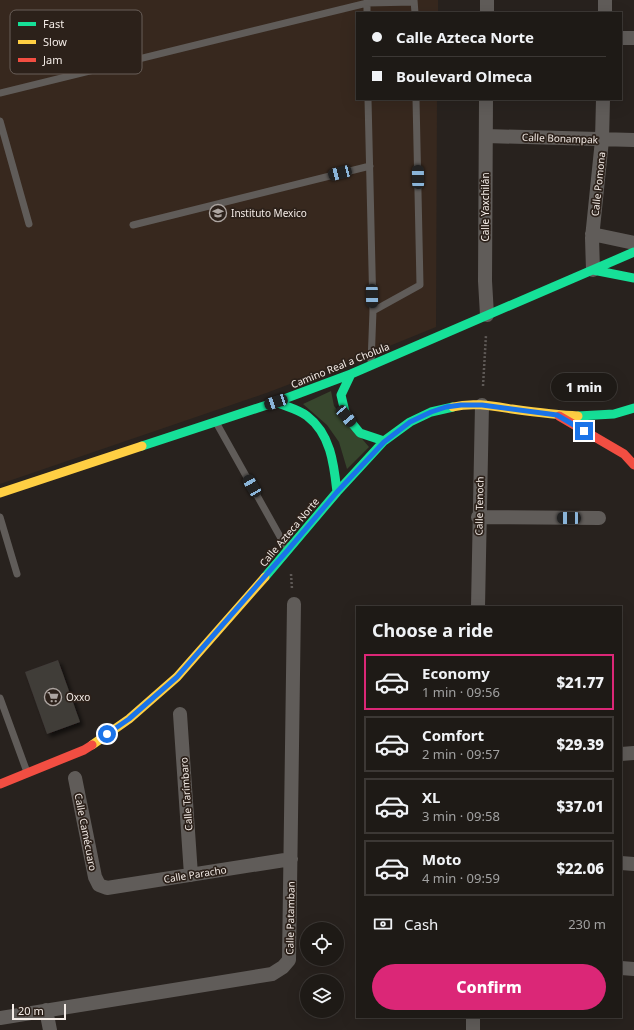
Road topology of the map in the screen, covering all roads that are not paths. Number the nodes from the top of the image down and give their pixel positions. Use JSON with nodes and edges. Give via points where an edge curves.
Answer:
{"nodes":[{"id":1,"x":487,"y":0,"type":"edge"},
{"id":2,"x":605,"y":0,"type":"edge"},
{"id":3,"x":367,"y":1,"type":"edge"},
{"id":4,"x":414,"y":1,"type":"edge"},
{"id":5,"x":367,"y":12,"type":"edge"},
{"id":6,"x":415,"y":12,"type":"edge"},
{"id":7,"x":487,"y":12,"type":"edge"},
{"id":8,"x":605,"y":12,"type":"edge"},
{"id":9,"x":622,"y":38,"type":"edge"},
{"id":10,"x":634,"y":38,"type":"edge"},
{"id":11,"x":142,"y":58,"type":"edge"},
{"id":12,"x":79,"y":74,"type":"edge"},
{"id":13,"x":0,"y":94,"type":"edge"},
{"id":14,"x":368,"y":100,"type":"edge"},
{"id":15,"x":416,"y":100,"type":"edge"},
{"id":16,"x":486,"y":100,"type":"edge"},
{"id":17,"x":604,"y":100,"type":"edge"},
{"id":18,"x":0,"y":121,"type":"edge"},
{"id":19,"x":486,"y":136,"type":"junction"},
{"id":20,"x":602,"y":140,"type":"junction"},
{"id":21,"x":634,"y":140,"type":"edge"},
{"id":22,"x":370,"y":166,"type":"junction"},
{"id":23,"x":29,"y":224,"type":"dead end"},
{"id":24,"x":133,"y":225,"type":"dead end"},
{"id":25,"x":592,"y":234,"type":"junction"},
{"id":26,"x":634,"y":243,"type":"edge"},
{"id":27,"x":634,"y":252,"type":"edge"},
{"id":28,"x":593,"y":270,"type":"junction"},
{"id":29,"x":634,"y":278,"type":"edge"},
{"id":30,"x":373,"y":311,"type":"junction"},
{"id":31,"x":487,"y":315,"type":"junction"},
{"id":32,"x":371,"y":365,"type":"junction"},
{"id":33,"x":351,"y":374,"type":"junction"},
{"id":34,"x":276,"y":402,"type":"junction"},
{"id":35,"x":482,"y":405,"type":"junction"},
{"id":36,"x":634,"y":408,"type":"edge"},
{"id":37,"x":557,"y":415,"type":"junction"},
{"id":38,"x":216,"y":422,"type":"junction"},
{"id":39,"x":384,"y":442,"type":"junction"},
{"id":40,"x":634,"y":465,"type":"edge"},
{"id":41,"x":337,"y":492,"type":"junction"},
{"id":42,"x":0,"y":493,"type":"edge"},
{"id":43,"x":0,"y":517,"type":"edge"},
{"id":44,"x":478,"y":517,"type":"junction"},
{"id":45,"x":599,"y":518,"type":"dead end"},
{"id":46,"x":288,"y":550,"type":"junction"},
{"id":47,"x":17,"y":574,"type":"dead end"},
{"id":48,"x":294,"y":604,"type":"dead end"},
{"id":49,"x":478,"y":606,"type":"edge"},
{"id":50,"x":0,"y":698,"type":"edge"},
{"id":51,"x":180,"y":714,"type":"dead end"},
{"id":52,"x":634,"y":753,"type":"edge"},
{"id":53,"x":622,"y":754,"type":"edge"},
{"id":54,"x":27,"y":774,"type":"junction"},
{"id":55,"x":75,"y":778,"type":"dead end"},
{"id":56,"x":0,"y":784,"type":"edge"},
{"id":57,"x":291,"y":859,"type":"junction"},
{"id":58,"x":622,"y":863,"type":"edge"},
{"id":59,"x":634,"y":864,"type":"edge"},
{"id":60,"x":191,"y":875,"type":"junction"},
{"id":61,"x":99,"y":884,"type":"joint"},
{"id":62,"x":622,"y":968,"type":"edge"},
{"id":63,"x":634,"y":969,"type":"edge"},
{"id":64,"x":46,"y":1010,"type":"junction"},
{"id":65,"x":0,"y":1018,"type":"edge"},
{"id":66,"x":473,"y":1018,"type":"edge"},
{"id":67,"x":50,"y":1030,"type":"edge"},
{"id":68,"x":473,"y":1030,"type":"edge"}],
"edges":[{"from":1,"to":7,"type":"street"},
{"from":2,"to":8,"type":"street"},
{"from":3,"to":4,"type":"lane"},
{"from":3,"to":5,"type":"lane"},
{"from":3,"to":11,"type":"lane"},
{"from":4,"to":6,"type":"lane"},
{"from":9,"to":10,"type":"street"},
{"from":12,"to":13,"type":"lane"},
{"from":14,"to":22,"type":"lane"},
{"from":15,"to":30,"type":"lane","via":[[420,285]]},
{"from":16,"to":19,"type":"street","name":"Calle Yaxchilán"},
{"from":17,"to":20,"type":"street","name":"Calle Pomona"},
{"from":18,"to":23,"type":"lane"},
{"from":19,"to":20,"type":"street","name":"Calle Bonampak"},
{"from":19,"to":31,"type":"street","name":"Calle Yaxchilán"},
{"from":20,"to":21,"type":"street","name":"Calle Bonampak"},
{"from":20,"to":25,"type":"street","name":"Calle Pomona"},
{"from":22,"to":24,"type":"lane"},
{"from":22,"to":30,"type":"lane"},
{"from":25,"to":26,"type":"street"},
{"from":25,"to":28,"type":"street","name":"Calle Pomona"},
{"from":27,"to":28,"type":"main road","name":"Camino Real a Cholula"},
{"from":28,"to":29,"type":"main road"},
{"from":28,"to":31,"type":"main road","name":"Camino Real a Cholula"},
{"from":30,"to":32,"type":"lane"},
{"from":31,"to":32,"type":"main road","name":"Camino Real a Cholula"},
{"from":32,"to":33,"type":"main road","name":"Camino Real a Cholula"},
{"from":33,"to":34,"type":"main road","name":"Camino Real a Cholula"},
{"from":33,"to":39,"type":"main road","via":[[341,395],[346,416],[360,433]]},
{"from":34,"to":38,"type":"main road","name":"Camino Real a Cholula"},
{"from":34,"to":41,"type":"main road","via":[[307,416],[321,431],[334,463]]},
{"from":35,"to":37,"type":"main road","name":"Calle Azteca Norte"},
{"from":35,"to":39,"type":"main road","name":"Calle Azteca Norte","via":[[461,405],[431,412],[410,422]]},
{"from":35,"to":44,"type":"street","name":"Calle Tenoch"},
{"from":36,"to":37,"type":"main road","name":"Calle Azteca Norte","via":[[601,415]]},
{"from":37,"to":40,"type":"main road","via":[[624,454]]},
{"from":38,"to":42,"type":"main road","name":"Camino Real a Cholula"},
{"from":38,"to":46,"type":"lane"},
{"from":39,"to":41,"type":"main road","name":"Calle Azteca Norte"},
{"from":41,"to":46,"type":"main road","name":"Calle Azteca Norte"},
{"from":43,"to":47,"type":"lane"},
{"from":44,"to":45,"type":"street"},
{"from":44,"to":49,"type":"street","name":"Calle Tenoch"},
{"from":46,"to":54,"type":"main road","name":"Calle Azteca Norte","via":[[177,677],[129,719],[84,750]]},
{"from":48,"to":57,"type":"street","name":"Calle Patamban"},
{"from":50,"to":54,"type":"lane"},
{"from":51,"to":60,"type":"street","name":"Calle Tarímbaro"},
{"from":52,"to":53,"type":"street"},
{"from":54,"to":56,"type":"main road","name":"Calle Azteca Norte"},
{"from":55,"to":61,"type":"street","name":"Calle Camécuaro","via":[[95,877]]},
{"from":57,"to":60,"type":"street","name":"Calle Paracho"},
{"from":57,"to":64,"type":"street","name":"Calle Patamban","via":[[289,960],[272,974]]},
{"from":58,"to":59,"type":"street"},
{"from":60,"to":61,"type":"street","name":"Calle Paracho","via":[[107,888]]},
{"from":62,"to":63,"type":"street"},
{"from":64,"to":65,"type":"street","name":"Calle Patamban"},
{"from":64,"to":67,"type":"street"},
{"from":66,"to":68,"type":"street"}]}
